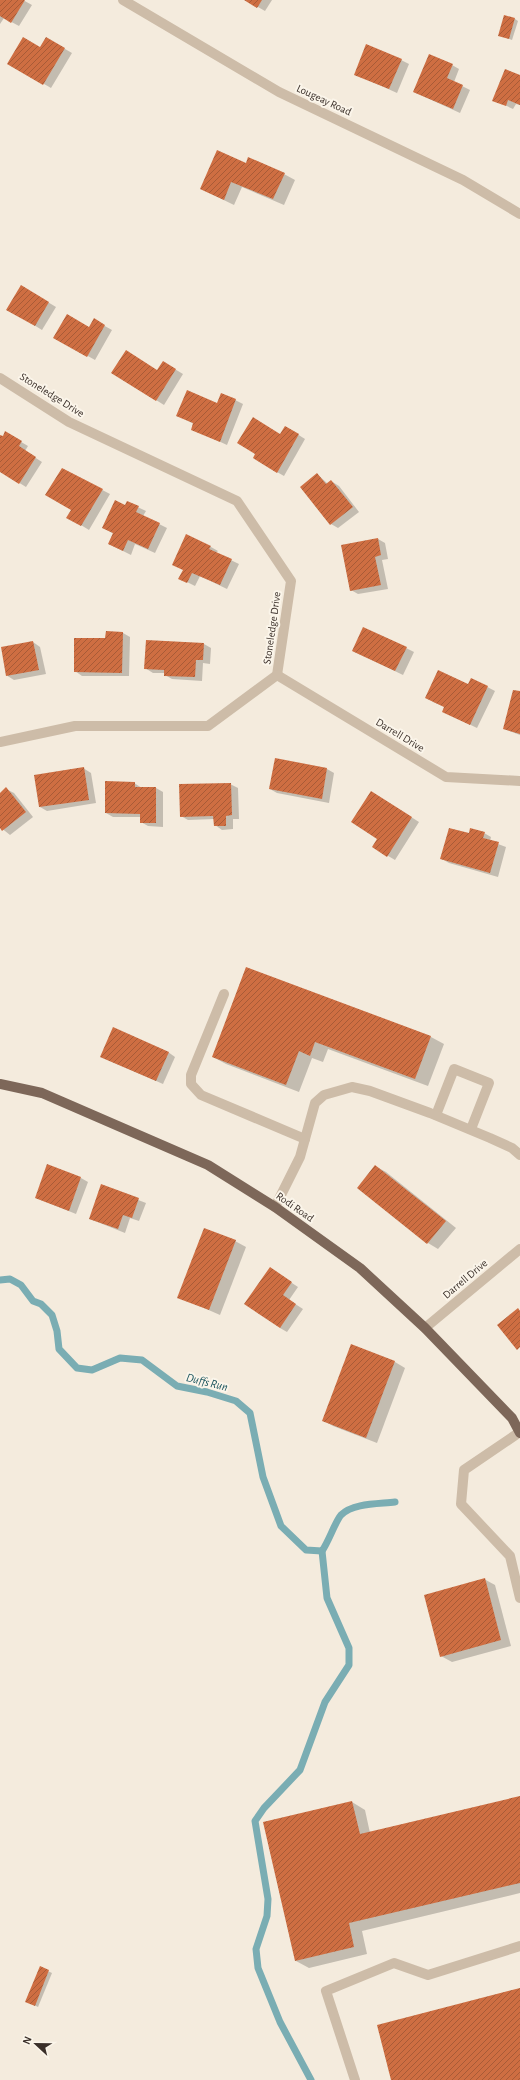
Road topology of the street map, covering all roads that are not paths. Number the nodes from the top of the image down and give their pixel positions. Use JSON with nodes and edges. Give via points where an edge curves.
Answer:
{"nodes":[{"id":1,"x":123,"y":0,"type":"edge"},
{"id":2,"x":520,"y":214,"type":"edge"},
{"id":3,"x":0,"y":378,"type":"edge"},
{"id":4,"x":277,"y":675,"type":"junction"},
{"id":5,"x":0,"y":742,"type":"edge"},
{"id":6,"x":520,"y":781,"type":"edge"},
{"id":7,"x":224,"y":994,"type":"dead end"},
{"id":8,"x":0,"y":1084,"type":"edge"},
{"id":9,"x":436,"y":1115,"type":"junction"},
{"id":10,"x":471,"y":1130,"type":"junction"},
{"id":11,"x":305,"y":1139,"type":"junction"},
{"id":12,"x":520,"y":1155,"type":"edge"},
{"id":13,"x":276,"y":1207,"type":"junction"},
{"id":14,"x":520,"y":1249,"type":"edge"},
{"id":15,"x":425,"y":1328,"type":"junction"},
{"id":16,"x":520,"y":1433,"type":"edge"},
{"id":17,"x":520,"y":1598,"type":"edge"},
{"id":18,"x":520,"y":1946,"type":"edge"},
{"id":19,"x":355,"y":2080,"type":"edge"}],
"edges":[{"from":1,"to":2,"type":"street","name":"Lougeay Road","via":[[279,92],[463,180]]},
{"from":3,"to":4,"type":"street","name":"Stoneledge Drive","via":[[69,422],[237,501],[291,581]]},
{"from":4,"to":5,"type":"street","name":"Stoneledge Drive","via":[[208,726],[75,726]]},
{"from":4,"to":6,"type":"street","name":"Darrell Drive","via":[[446,777]]},
{"from":7,"to":11,"type":"street","via":[[191,1075],[191,1084],[201,1095]]},
{"from":8,"to":13,"type":"main road","name":"Rodi Road","via":[[42,1093],[208,1165]]},
{"from":9,"to":10,"type":"street"},
{"from":9,"to":10,"type":"street","via":[[454,1069],[489,1083]]},
{"from":9,"to":11,"type":"street","via":[[352,1087],[324,1095],[315,1103]]},
{"from":10,"to":12,"type":"street","via":[[512,1148]]},
{"from":11,"to":13,"type":"street","via":[[295,1171]]},
{"from":13,"to":15,"type":"main road","name":"Rodi Road","via":[[360,1268]]},
{"from":14,"to":15,"type":"street","name":"Darrell Drive"},
{"from":15,"to":16,"type":"main road","name":"Rodi Road","via":[[512,1418]]},
{"from":16,"to":17,"type":"street","via":[[464,1470],[461,1504],[510,1556]]},
{"from":18,"to":19,"type":"street","via":[[428,1975],[394,1963],[326,1991]]}]}
